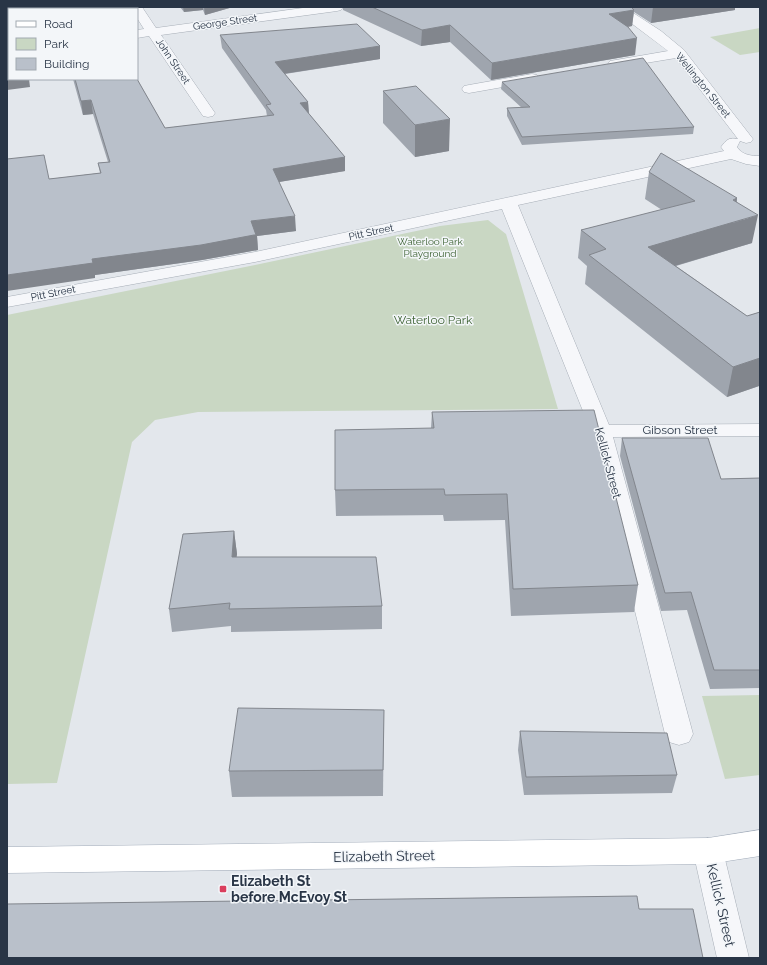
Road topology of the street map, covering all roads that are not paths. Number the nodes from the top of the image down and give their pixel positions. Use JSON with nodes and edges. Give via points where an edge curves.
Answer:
{"nodes":[{"id":1,"x":337,"y":7,"type":"edge"},
{"id":2,"x":616,"y":7,"type":"edge"},
{"id":3,"x":138,"y":11,"type":"edge"},
{"id":4,"x":153,"y":32,"type":"junction"},
{"id":5,"x":138,"y":34,"type":"edge"},
{"id":6,"x":679,"y":53,"type":"junction"},
{"id":7,"x":601,"y":66,"type":"edge"},
{"id":8,"x":547,"y":76,"type":"edge"},
{"id":9,"x":470,"y":89,"type":"dead end"},
{"id":10,"x":208,"y":113,"type":"dead end"},
{"id":11,"x":753,"y":139,"type":"edge"},
{"id":12,"x":733,"y":154,"type":"junction"},
{"id":13,"x":760,"y":161,"type":"edge"},
{"id":14,"x":508,"y":202,"type":"junction"},
{"id":15,"x":7,"y":302,"type":"edge"},
{"id":16,"x":760,"y":430,"type":"edge"},
{"id":17,"x":601,"y":431,"type":"junction"},
{"id":18,"x":679,"y":734,"type":"dead end"},
{"id":19,"x":760,"y":843,"type":"edge"},
{"id":20,"x":708,"y":851,"type":"junction"},
{"id":21,"x":7,"y":860,"type":"edge"},
{"id":22,"x":733,"y":958,"type":"edge"}],
"edges":[{"from":1,"to":4,"type":"street","name":"George Street"},
{"from":2,"to":6,"type":"street","name":"Wellington Street"},
{"from":3,"to":4,"type":"street","name":"John Street"},
{"from":4,"to":5,"type":"street","name":"George Street"},
{"from":4,"to":10,"type":"street","name":"John Street"},
{"from":6,"to":7,"type":"street"},
{"from":6,"to":11,"type":"street","name":"Wellington Street"},
{"from":8,"to":9,"type":"street"},
{"from":11,"to":12,"type":"street","name":"Wellington Street","via":[[734,141],[730,144]]},
{"from":12,"to":13,"type":"street","via":[[746,160]]},
{"from":12,"to":14,"type":"street","name":"Pitt Street"},
{"from":14,"to":15,"type":"street","name":"Pitt Street","via":[[255,257]]},
{"from":14,"to":17,"type":"street","name":"Kellick Street"},
{"from":16,"to":17,"type":"street","name":"Gibson Street"},
{"from":17,"to":18,"type":"street","name":"Kellick Street"},
{"from":19,"to":20,"type":"main road","name":"Elizabeth Street"},
{"from":20,"to":21,"type":"main road","name":"Elizabeth Street"},
{"from":20,"to":22,"type":"street","name":"Kellick Street"}]}
